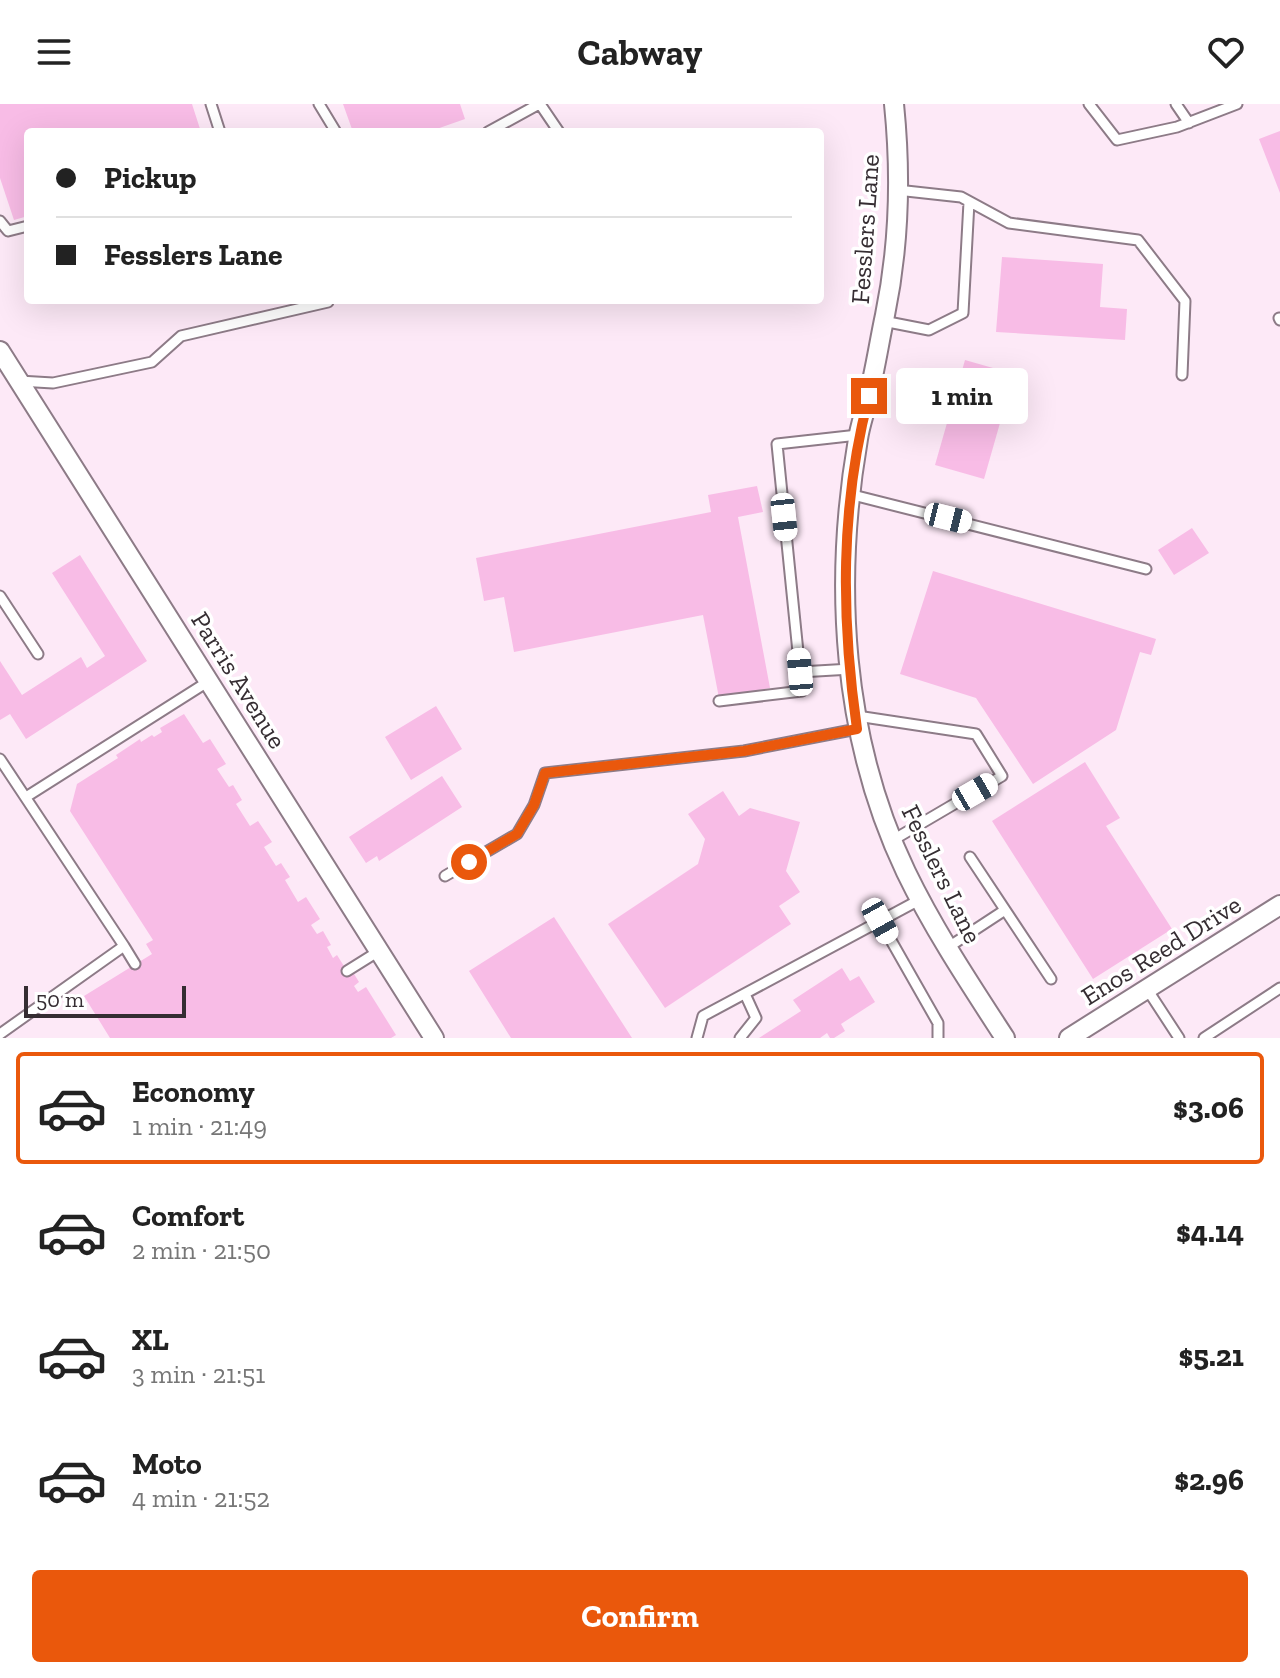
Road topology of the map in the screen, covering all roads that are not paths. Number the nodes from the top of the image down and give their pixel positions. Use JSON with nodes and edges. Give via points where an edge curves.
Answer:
{"nodes":[{"id":1,"x":211,"y":104,"type":"edge"},
{"id":2,"x":319,"y":104,"type":"edge"},
{"id":3,"x":540,"y":104,"type":"edge"},
{"id":4,"x":894,"y":104,"type":"edge"},
{"id":5,"x":1089,"y":104,"type":"edge"},
{"id":6,"x":1176,"y":104,"type":"edge"},
{"id":7,"x":1237,"y":104,"type":"edge"},
{"id":8,"x":1189,"y":123,"type":"junction"},
{"id":9,"x":219,"y":128,"type":"edge"},
{"id":10,"x":334,"y":128,"type":"edge"},
{"id":11,"x":495,"y":128,"type":"edge"},
{"id":12,"x":556,"y":128,"type":"edge"},
{"id":13,"x":897,"y":190,"type":"junction"},
{"id":14,"x":969,"y":202,"type":"junction"},
{"id":15,"x":0,"y":221,"type":"edge"},
{"id":16,"x":24,"y":227,"type":"edge"},
{"id":17,"x":319,"y":304,"type":"edge"},
{"id":18,"x":883,"y":321,"type":"junction"},
{"id":19,"x":0,"y":351,"type":"edge"},
{"id":20,"x":1182,"y":375,"type":"dead end"},
{"id":21,"x":19,"y":381,"type":"junction"},
{"id":22,"x":858,"y":435,"type":"junction"},
{"id":23,"x":849,"y":494,"type":"junction"},
{"id":24,"x":1146,"y":569,"type":"dead end"},
{"id":25,"x":0,"y":596,"type":"edge"},
{"id":26,"x":38,"y":654,"type":"dead end"},
{"id":27,"x":851,"y":669,"type":"junction"},
{"id":28,"x":800,"y":672,"type":"junction"},
{"id":29,"x":209,"y":681,"type":"junction"},
{"id":30,"x":719,"y":701,"type":"dead end"},
{"id":31,"x":856,"y":722,"type":"junction"},
{"id":32,"x":0,"y":759,"type":"edge"},
{"id":33,"x":26,"y":797,"type":"junction"},
{"id":34,"x":893,"y":840,"type":"junction"},
{"id":35,"x":970,"y":857,"type":"dead end"},
{"id":36,"x":445,"y":876,"type":"dead end"},
{"id":37,"x":921,"y":899,"type":"junction"},
{"id":38,"x":1280,"y":905,"type":"edge"},
{"id":39,"x":1005,"y":910,"type":"junction"},
{"id":40,"x":880,"y":921,"type":"junction"},
{"id":41,"x":124,"y":946,"type":"junction"},
{"id":42,"x":947,"y":948,"type":"junction"},
{"id":43,"x":379,"y":951,"type":"junction"},
{"id":44,"x":135,"y":964,"type":"dead end"},
{"id":45,"x":347,"y":971,"type":"dead end"},
{"id":46,"x":1051,"y":979,"type":"dead end"},
{"id":47,"x":1280,"y":988,"type":"edge"},
{"id":48,"x":1147,"y":989,"type":"junction"},
{"id":49,"x":745,"y":994,"type":"junction"},
{"id":50,"x":0,"y":1034,"type":"edge"},
{"id":51,"x":434,"y":1038,"type":"edge"},
{"id":52,"x":697,"y":1038,"type":"edge"},
{"id":53,"x":740,"y":1038,"type":"edge"},
{"id":54,"x":938,"y":1038,"type":"edge"},
{"id":55,"x":1005,"y":1038,"type":"edge"},
{"id":56,"x":1069,"y":1038,"type":"edge"},
{"id":57,"x":1179,"y":1038,"type":"edge"},
{"id":58,"x":1204,"y":1038,"type":"edge"}],
"edges":[{"from":1,"to":9,"type":"lane"},
{"from":2,"to":10,"type":"lane"},
{"from":3,"to":11,"type":"lane"},
{"from":3,"to":12,"type":"lane"},
{"from":4,"to":13,"type":"street","name":"Fesslers Lane"},
{"from":5,"to":8,"type":"lane","via":[[1117,140]]},
{"from":6,"to":8,"type":"lane"},
{"from":7,"to":8,"type":"lane"},
{"from":13,"to":14,"type":"lane"},
{"from":13,"to":18,"type":"street","name":"Fesslers Lane"},
{"from":14,"to":18,"type":"lane","via":[[963,313],[929,330]]},
{"from":14,"to":20,"type":"lane","via":[[1009,223],[1138,240],[1185,301]]},
{"from":15,"to":16,"type":"lane","via":[[8,231]]},
{"from":17,"to":21,"type":"lane","via":[[181,336],[152,362],[53,383]]},
{"from":18,"to":22,"type":"street","name":"Fesslers Lane"},
{"from":19,"to":21,"type":"street","name":"Parris Avenue"},
{"from":21,"to":29,"type":"street","name":"Parris Avenue"},
{"from":22,"to":23,"type":"street","name":"Fesslers Lane"},
{"from":22,"to":28,"type":"lane","via":[[777,444]]},
{"from":23,"to":24,"type":"lane"},
{"from":23,"to":27,"type":"street","name":"Fesslers Lane","via":[[844,584]]},
{"from":25,"to":26,"type":"lane"},
{"from":27,"to":28,"type":"lane"},
{"from":27,"to":31,"type":"street","name":"Fesslers Lane"},
{"from":28,"to":30,"type":"lane","via":[[802,691]]},
{"from":29,"to":33,"type":"lane"},
{"from":29,"to":43,"type":"street","name":"Parris Avenue"},
{"from":31,"to":34,"type":"street","name":"Fesslers Lane"},
{"from":31,"to":34,"type":"lane","via":[[976,734],[1002,776]]},
{"from":31,"to":36,"type":"lane","via":[[744,751],[545,773],[517,834]]},
{"from":32,"to":33,"type":"lane"},
{"from":33,"to":41,"type":"lane"},
{"from":34,"to":37,"type":"street","name":"Fesslers Lane"},
{"from":35,"to":39,"type":"lane"},
{"from":37,"to":40,"type":"lane"},
{"from":37,"to":42,"type":"street","name":"Fesslers Lane"},
{"from":38,"to":48,"type":"street","name":"Enos Reed Drive"},
{"from":39,"to":42,"type":"lane"},
{"from":39,"to":46,"type":"lane"},
{"from":40,"to":49,"type":"lane"},
{"from":40,"to":54,"type":"lane","via":[[938,1023]]},
{"from":41,"to":44,"type":"lane"},
{"from":41,"to":50,"type":"lane"},
{"from":42,"to":55,"type":"street","name":"Fesslers Lane"},
{"from":43,"to":45,"type":"lane"},
{"from":43,"to":51,"type":"street","name":"Parris Avenue"},
{"from":47,"to":58,"type":"lane"},
{"from":48,"to":56,"type":"street","name":"Enos Reed Drive"},
{"from":48,"to":57,"type":"lane"},
{"from":49,"to":52,"type":"lane","via":[[703,1016]]},
{"from":49,"to":53,"type":"lane","via":[[756,1018]]}]}
